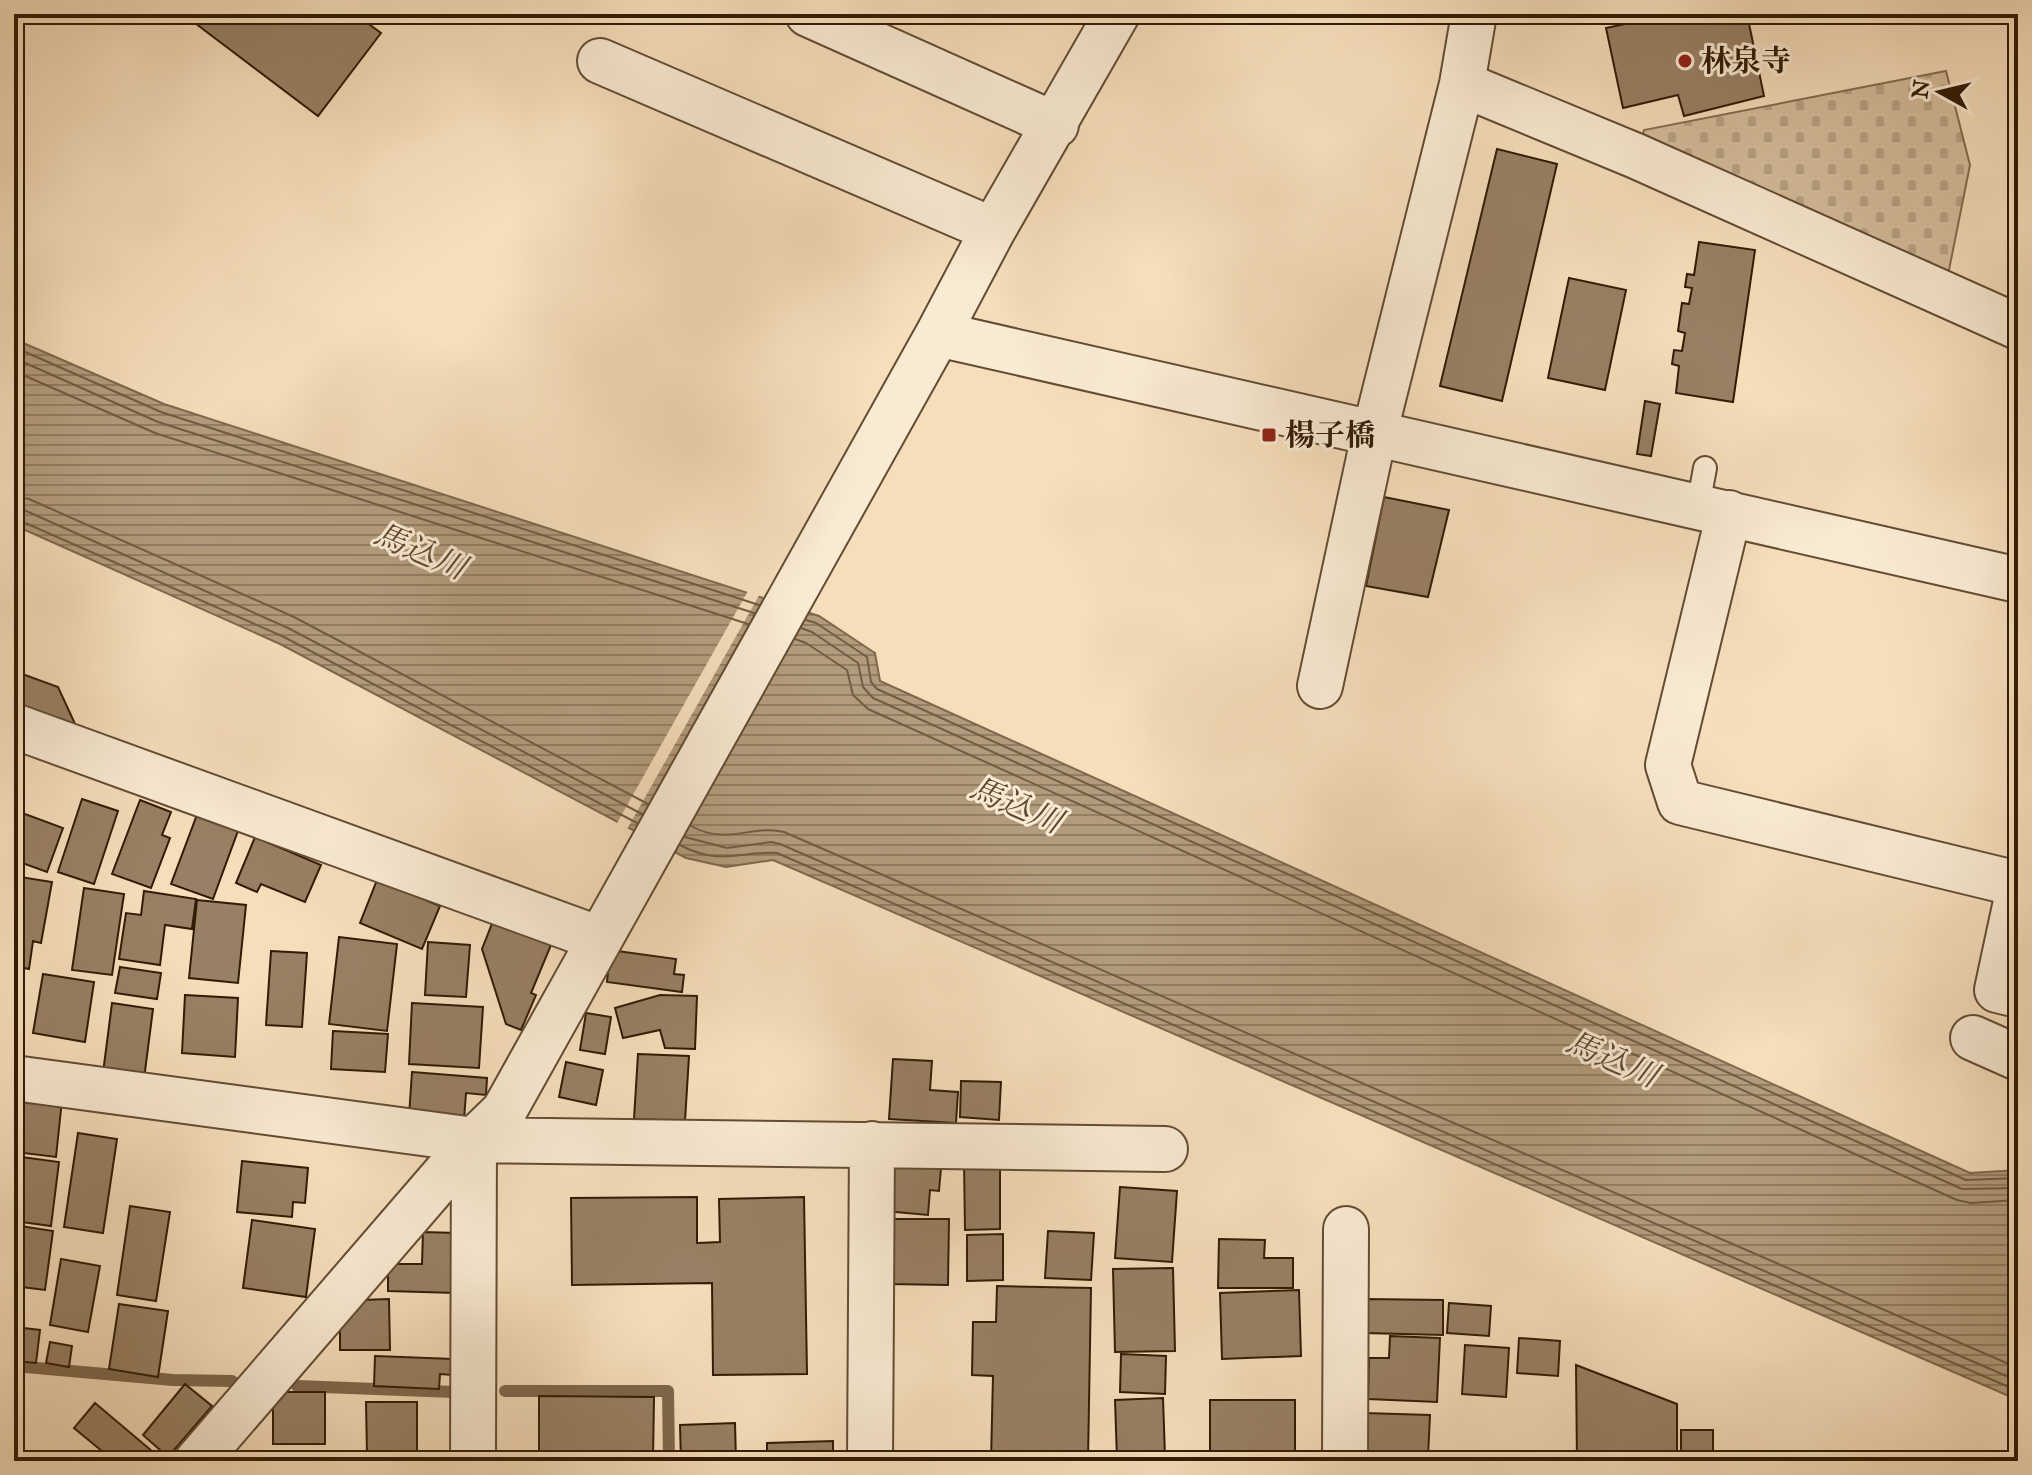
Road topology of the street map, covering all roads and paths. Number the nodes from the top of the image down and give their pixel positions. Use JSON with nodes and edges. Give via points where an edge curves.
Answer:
{"nodes":[{"id":1,"x":808,"y":14,"type":"edge"},
{"id":2,"x":1117,"y":14,"type":"edge"},
{"id":3,"x":1474,"y":14,"type":"edge"},
{"id":4,"x":600,"y":61,"type":"dead end"},
{"id":5,"x":1462,"y":84,"type":"junction"},
{"id":6,"x":1056,"y":125,"type":"junction"},
{"id":7,"x":993,"y":230,"type":"junction"},
{"id":8,"x":2018,"y":327,"type":"edge"},
{"id":9,"x":938,"y":334,"type":"junction"},
{"id":10,"x":1374,"y":435,"type":"junction"},
{"id":11,"x":1711,"y":496,"type":"junction"},
{"id":12,"x":2018,"y":580,"type":"edge"},
{"id":13,"x":1320,"y":686,"type":"dead end"},
{"id":14,"x":14,"y":726,"type":"edge"},
{"id":15,"x":2018,"y":884,"type":"edge"},
{"id":16,"x":2018,"y":892,"type":"edge"},
{"id":17,"x":610,"y":923,"type":"junction"},
{"id":18,"x":2018,"y":995,"type":"edge"},
{"id":19,"x":1973,"y":1038,"type":"dead end"},
{"id":20,"x":2018,"y":1058,"type":"edge"},
{"id":21,"x":14,"y":1078,"type":"edge"},
{"id":22,"x":474,"y":1140,"type":"junction"},
{"id":23,"x":872,"y":1144,"type":"junction"},
{"id":24,"x":1165,"y":1149,"type":"dead end"},
{"id":25,"x":1346,"y":1229,"type":"dead end"},
{"id":26,"x":197,"y":1461,"type":"edge"},
{"id":27,"x":473,"y":1461,"type":"edge"},
{"id":28,"x":870,"y":1461,"type":"edge"},
{"id":29,"x":1345,"y":1461,"type":"edge"}],
"edges":[{"from":1,"to":6,"type":"street"},
{"from":2,"to":6,"type":"street"},
{"from":3,"to":5,"type":"street"},
{"from":4,"to":7,"type":"street"},
{"from":5,"to":8,"type":"street"},
{"from":5,"to":10,"type":"street"},
{"from":6,"to":7,"type":"street"},
{"from":7,"to":9,"type":"street"},
{"from":9,"to":10,"type":"street"},
{"from":9,"to":17,"type":"street","via":[[814,547]]},
{"from":10,"to":11,"type":"street"},
{"from":10,"to":13,"type":"street"},
{"from":11,"to":12,"type":"street"},
{"from":11,"to":15,"type":"street","via":[[1668,765],[1680,802]]},
{"from":14,"to":17,"type":"street"},
{"from":16,"to":18,"type":"street","via":[[1997,990]]},
{"from":17,"to":22,"type":"street","via":[[504,1111]]},
{"from":19,"to":20,"type":"street"},
{"from":21,"to":22,"type":"street"},
{"from":22,"to":23,"type":"street"},
{"from":22,"to":26,"type":"street"},
{"from":22,"to":27,"type":"street"},
{"from":23,"to":24,"type":"street"},
{"from":23,"to":28,"type":"street"},
{"from":25,"to":29,"type":"street"}]}
